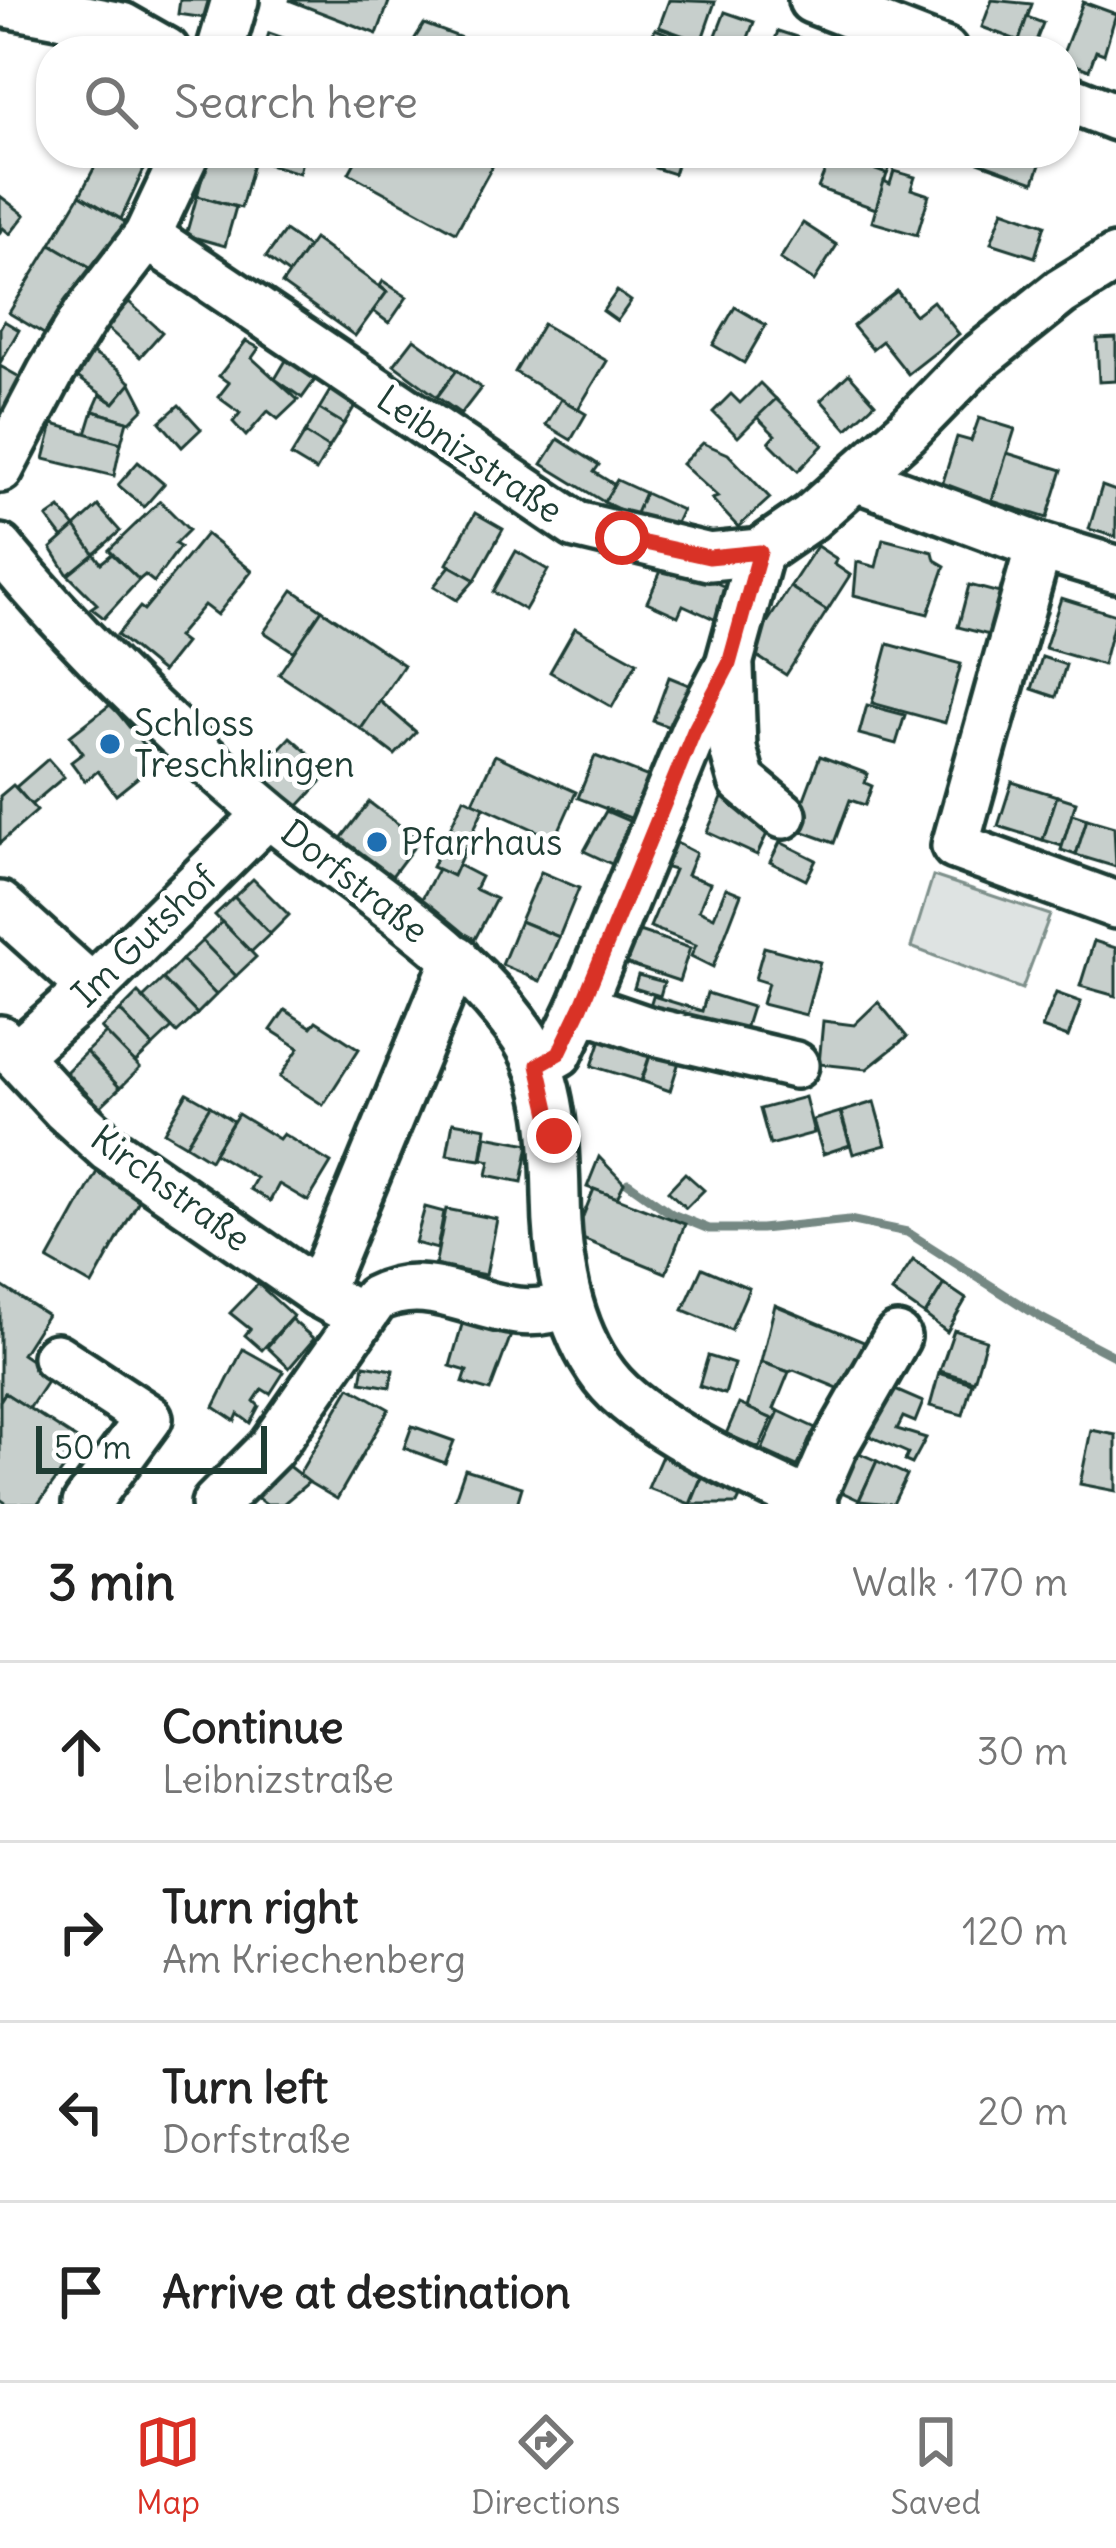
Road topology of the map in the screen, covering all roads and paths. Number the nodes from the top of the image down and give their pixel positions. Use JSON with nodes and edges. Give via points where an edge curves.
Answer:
{"nodes":[{"id":1,"x":235,"y":0,"type":"edge"},
{"id":2,"x":812,"y":0,"type":"edge"},
{"id":3,"x":0,"y":3,"type":"edge"},
{"id":4,"x":140,"y":36,"type":"edge"},
{"id":5,"x":224,"y":36,"type":"edge"},
{"id":6,"x":905,"y":36,"type":"edge"},
{"id":7,"x":1080,"y":104,"type":"edge"},
{"id":8,"x":1116,"y":117,"type":"edge"},
{"id":9,"x":179,"y":168,"type":"edge"},
{"id":10,"x":147,"y":236,"type":"junction"},
{"id":11,"x":1116,"y":258,"type":"edge"},
{"id":12,"x":1116,"y":291,"type":"edge"},
{"id":13,"x":976,"y":360,"type":"junction"},
{"id":14,"x":0,"y":469,"type":"edge"},
{"id":15,"x":856,"y":478,"type":"junction"},
{"id":16,"x":1040,"y":546,"type":"junction"},
{"id":17,"x":0,"y":548,"type":"edge"},
{"id":18,"x":760,"y":552,"type":"junction"},
{"id":19,"x":1116,"y":569,"type":"edge"},
{"id":20,"x":729,"y":664,"type":"junction"},
{"id":21,"x":268,"y":814,"type":"junction"},
{"id":22,"x":783,"y":815,"type":"dead end"},
{"id":23,"x":0,"y":905,"type":"edge"},
{"id":24,"x":1116,"y":905,"type":"edge"},
{"id":25,"x":456,"y":958,"type":"junction"},
{"id":26,"x":92,"y":988,"type":"junction"},
{"id":27,"x":581,"y":1007,"type":"junction"},
{"id":28,"x":8,"y":1047,"type":"edge"},
{"id":29,"x":538,"y":1065,"type":"junction"},
{"id":30,"x":795,"y":1065,"type":"dead end"},
{"id":31,"x":326,"y":1277,"type":"junction"},
{"id":32,"x":567,"y":1304,"type":"junction"},
{"id":33,"x":360,"y":1316,"type":"junction"},
{"id":34,"x":897,"y":1336,"type":"dead end"},
{"id":35,"x":56,"y":1357,"type":"dead end"},
{"id":36,"x":812,"y":1503,"type":"edge"},
{"id":37,"x":86,"y":1504,"type":"edge"},
{"id":38,"x":215,"y":1504,"type":"edge"}],
"edges":[{"from":1,"to":5,"type":"street"},
{"from":2,"to":6,"type":"street"},
{"from":3,"to":4,"type":"street"},
{"from":7,"to":8,"type":"street"},
{"from":9,"to":10,"type":"street"},
{"from":10,"to":14,"type":"street","via":[[86,315]]},
{"from":10,"to":18,"type":"street","name":"Leibnizstraße","via":[[576,525],[709,557]]},
{"from":11,"to":13,"type":"street"},
{"from":12,"to":13,"type":"street","via":[[1016,348]]},
{"from":13,"to":15,"type":"street"},
{"from":15,"to":16,"type":"street"},
{"from":15,"to":18,"type":"street"},
{"from":16,"to":19,"type":"street"},
{"from":16,"to":24,"type":"street","via":[[956,846]]},
{"from":17,"to":21,"type":"street","name":"Dorfstraße","via":[[143,704]]},
{"from":18,"to":20,"type":"street"},
{"from":20,"to":22,"type":"street","via":[[742,781]]},
{"from":20,"to":27,"type":"street"},
{"from":21,"to":25,"type":"street","name":"Dorfstraße"},
{"from":21,"to":26,"type":"street","name":"Im Gutshof"},
{"from":23,"to":26,"type":"street"},
{"from":25,"to":29,"type":"street","name":"Dorfstraße"},
{"from":25,"to":31,"type":"street","name":"Dorfstraße"},
{"from":26,"to":28,"type":"street","name":"Im Gutshof"},
{"from":27,"to":29,"type":"street","via":[[559,1053]]},
{"from":27,"to":30,"type":"street"},
{"from":28,"to":31,"type":"street","name":"Kirchstraße","via":[[109,1149]]},
{"from":29,"to":32,"type":"street","name":"Dorfstraße","via":[[554,1136]]},
{"from":31,"to":33,"type":"street","name":"Kirchstraße"},
{"from":32,"to":33,"type":"street","via":[[547,1312],[495,1310],[413,1286],[375,1299]]},
{"from":32,"to":36,"type":"street","name":"Dorfstraße","via":[[605,1378],[644,1411]]},
{"from":33,"to":38,"type":"street","via":[[271,1448]]},
{"from":34,"to":36,"type":"street","name":"Dorfstraße"},
{"from":35,"to":37,"type":"street","via":[[149,1418]]}]}
